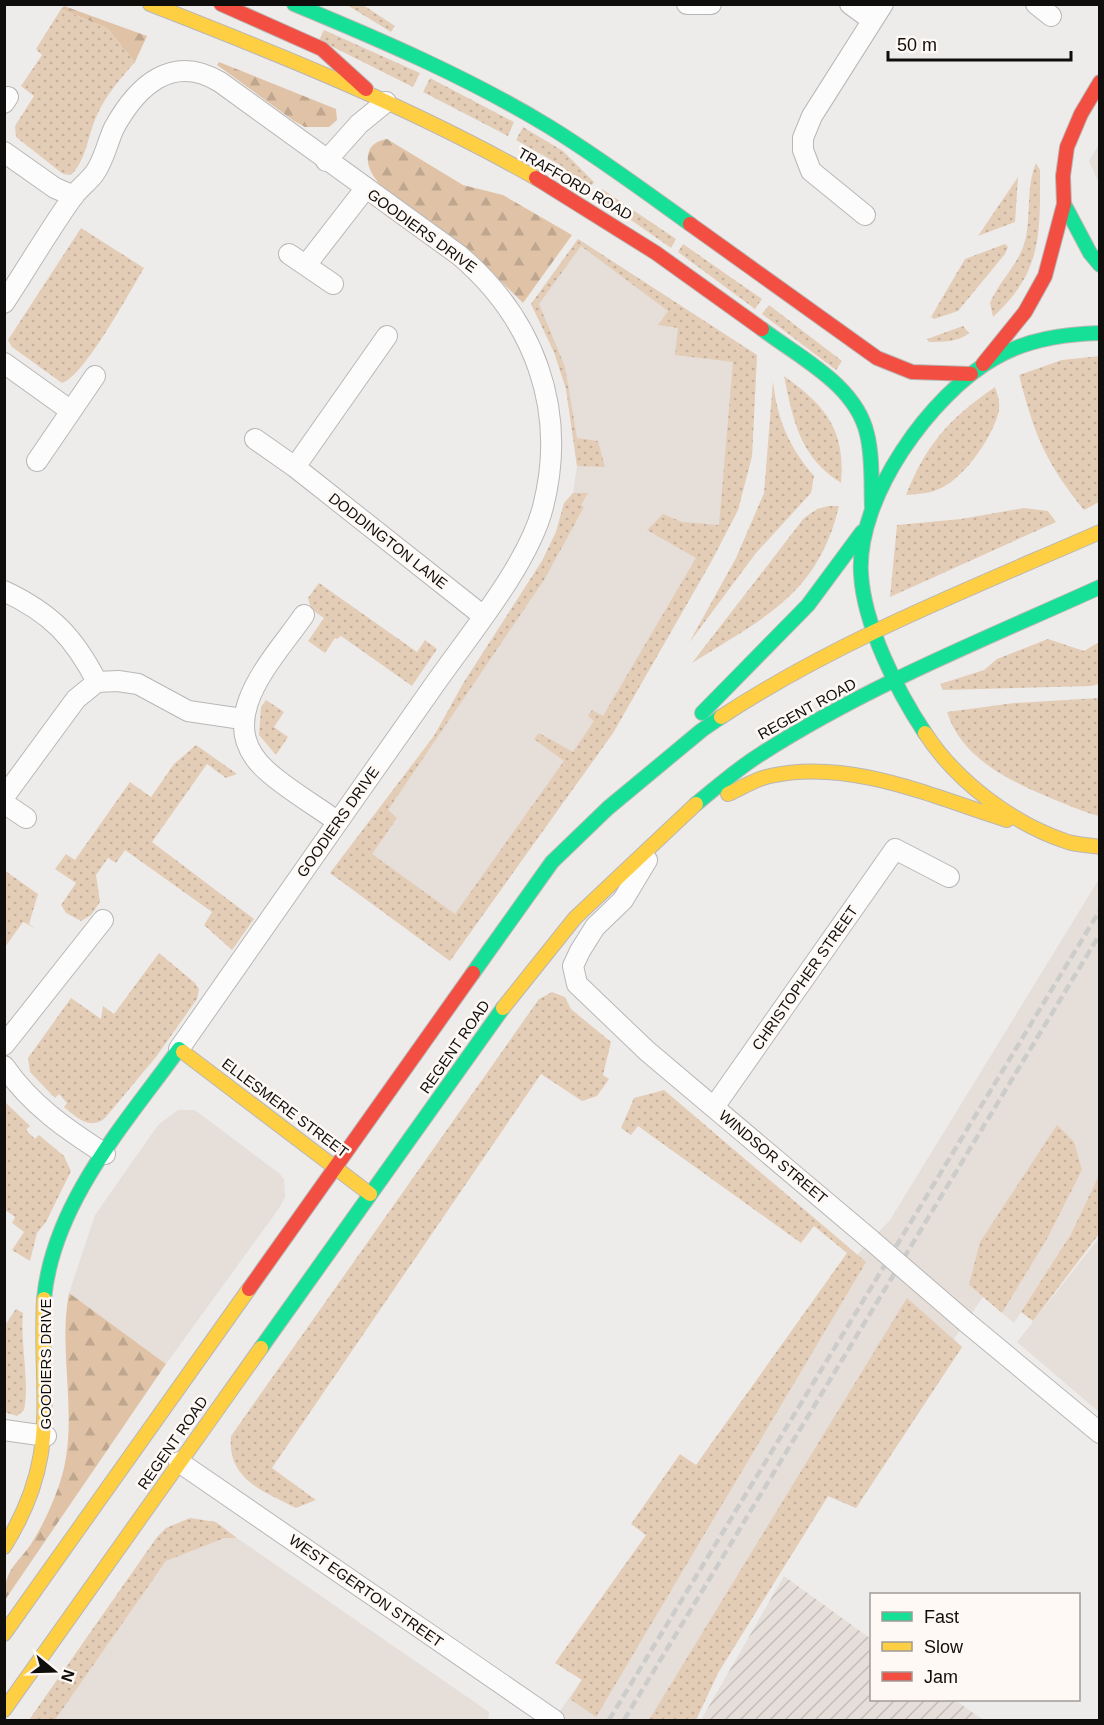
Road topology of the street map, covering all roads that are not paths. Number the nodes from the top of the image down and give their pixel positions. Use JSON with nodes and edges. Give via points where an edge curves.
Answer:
{"nodes":[{"id":1,"x":221,"y":4,"type":"edge"},
{"id":2,"x":294,"y":4,"type":"edge"},
{"id":3,"x":319,"y":4,"type":"edge"},
{"id":4,"x":687,"y":4,"type":"edge"},
{"id":5,"x":711,"y":4,"type":"edge"},
{"id":6,"x":850,"y":4,"type":"edge"},
{"id":7,"x":152,"y":5,"type":"edge"},
{"id":8,"x":877,"y":12,"type":"edge"},
{"id":9,"x":337,"y":22,"type":"junction"},
{"id":10,"x":1100,"y":82,"type":"edge"},
{"id":11,"x":380,"y":99,"type":"junction"},
{"id":12,"x":4,"y":152,"type":"edge"},
{"id":13,"x":326,"y":161,"type":"junction"},
{"id":14,"x":365,"y":189,"type":"junction"},
{"id":15,"x":74,"y":196,"type":"junction"},
{"id":16,"x":1064,"y":204,"type":"junction"},
{"id":17,"x":865,"y":215,"type":"dead end"},
{"id":18,"x":289,"y":254,"type":"dead end"},
{"id":19,"x":306,"y":265,"type":"junction"},
{"id":20,"x":1100,"y":265,"type":"edge"},
{"id":21,"x":333,"y":284,"type":"dead end"},
{"id":22,"x":4,"y":303,"type":"edge"},
{"id":23,"x":1100,"y":333,"type":"edge"},
{"id":24,"x":387,"y":336,"type":"dead end"},
{"id":25,"x":4,"y":363,"type":"edge"},
{"id":26,"x":983,"y":364,"type":"junction"},
{"id":27,"x":971,"y":374,"type":"junction"},
{"id":28,"x":95,"y":376,"type":"dead end"},
{"id":29,"x":71,"y":411,"type":"junction"},
{"id":30,"x":255,"y":439,"type":"dead end"},
{"id":31,"x":37,"y":461,"type":"dead end"},
{"id":32,"x":295,"y":467,"type":"junction"},
{"id":33,"x":872,"y":508,"type":"junction"},
{"id":34,"x":868,"y":522,"type":"junction"},
{"id":35,"x":1100,"y":532,"type":"edge"},
{"id":36,"x":1100,"y":587,"type":"edge"},
{"id":37,"x":4,"y":591,"type":"edge"},
{"id":38,"x":304,"y":615,"type":"dead end"},
{"id":39,"x":482,"y":615,"type":"junction"},
{"id":40,"x":876,"y":634,"type":"junction"},
{"id":41,"x":896,"y":679,"type":"junction"},
{"id":42,"x":97,"y":682,"type":"junction"},
{"id":43,"x":242,"y":719,"type":"junction"},
{"id":44,"x":4,"y":797,"type":"edge"},
{"id":45,"x":4,"y":803,"type":"edge"},
{"id":46,"x":608,"y":808,"type":"junction"},
{"id":47,"x":685,"y":812,"type":"junction"},
{"id":48,"x":26,"y":818,"type":"dead end"},
{"id":49,"x":338,"y":822,"type":"junction"},
{"id":50,"x":1043,"y":831,"type":"junction"},
{"id":51,"x":1069,"y":842,"type":"junction"},
{"id":52,"x":655,"y":843,"type":"junction"},
{"id":53,"x":1100,"y":847,"type":"edge"},
{"id":54,"x":1100,"y":860,"type":"edge"},
{"id":55,"x":949,"y":877,"type":"dead end"},
{"id":56,"x":103,"y":920,"type":"dead end"},
{"id":57,"x":519,"y":985,"type":"junction"},
{"id":58,"x":489,"y":1001,"type":"dead end"},
{"id":59,"x":4,"y":1045,"type":"edge"},
{"id":60,"x":179,"y":1049,"type":"junction"},
{"id":61,"x":4,"y":1066,"type":"edge"},
{"id":62,"x":714,"y":1107,"type":"junction"},
{"id":63,"x":105,"y":1154,"type":"junction"},
{"id":64,"x":353,"y":1165,"type":"dead end"},
{"id":65,"x":336,"y":1168,"type":"junction"},
{"id":66,"x":370,"y":1194,"type":"junction"},
{"id":67,"x":4,"y":1430,"type":"edge"},
{"id":68,"x":1100,"y":1433,"type":"edge"},
{"id":69,"x":46,"y":1436,"type":"junction"},
{"id":70,"x":179,"y":1462,"type":"junction"},
{"id":71,"x":4,"y":1547,"type":"edge"},
{"id":72,"x":4,"y":1634,"type":"edge"},
{"id":73,"x":4,"y":1710,"type":"edge"},
{"id":74,"x":552,"y":1720,"type":"edge"}],
"edges":[{"from":1,"to":11,"type":"main road","via":[[322,49]]},
{"from":2,"to":9,"type":"main road","name":"TRAFFORD ROAD"},
{"from":3,"to":9,"type":"main road"},
{"from":4,"to":5,"type":"street"},
{"from":6,"to":8,"type":"street"},
{"from":7,"to":11,"type":"main road","name":"TRAFFORD ROAD"},
{"from":8,"to":17,"type":"street","via":[[806,126],[803,150],[805,161],[818,180]]},
{"from":9,"to":27,"type":"main road","name":"TRAFFORD ROAD","via":[[462,80],[581,148],[877,358],[912,372]]},
{"from":10,"to":16,"type":"main road","via":[[1067,147]]},
{"from":11,"to":13,"type":"street"},
{"from":11,"to":33,"type":"main road","name":"TRAFFORD ROAD","via":[[466,140],[615,225],[840,389],[859,412],[865,432]]},
{"from":12,"to":15,"type":"street","via":[[55,188]]},
{"from":13,"to":14,"type":"street","name":"GOODIERS DRIVE"},
{"from":13,"to":15,"type":"street","name":"GOODIERS DRIVE","via":[[206,74],[196,70],[170,72],[152,80],[132,101],[114,128],[95,173]]},
{"from":14,"to":19,"type":"street"},
{"from":14,"to":39,"type":"street","name":"GOODIERS DRIVE","via":[[483,275],[520,326],[543,382],[551,428],[549,475],[542,509],[515,567]]},
{"from":15,"to":22,"type":"street","name":"GOODIERS DRIVE"},
{"from":16,"to":20,"type":"main road"},
{"from":16,"to":26,"type":"main road","via":[[1051,258],[1036,295]]},
{"from":18,"to":19,"type":"street"},
{"from":19,"to":21,"type":"street"},
{"from":23,"to":26,"type":"main road","via":[[1032,342]]},
{"from":24,"to":32,"type":"street"},
{"from":25,"to":29,"type":"street"},
{"from":26,"to":27,"type":"main road"},
{"from":27,"to":33,"type":"main road","via":[[928,418]]},
{"from":28,"to":29,"type":"street"},
{"from":29,"to":31,"type":"street"},
{"from":30,"to":32,"type":"street","name":"DODDINGTON LANE"},
{"from":32,"to":39,"type":"street","name":"DODDINGTON LANE"},
{"from":33,"to":34,"type":"main road"},
{"from":34,"to":40,"type":"main road","via":[[861,582]]},
{"from":34,"to":46,"type":"main road","via":[[840,568],[796,620]]},
{"from":35,"to":40,"type":"main road","name":"REGENT ROAD"},
{"from":36,"to":41,"type":"main road","name":"REGENT ROAD"},
{"from":37,"to":42,"type":"street","via":[[45,615],[72,638]]},
{"from":38,"to":43,"type":"street","via":[[252,690]]},
{"from":39,"to":49,"type":"street","name":"GOODIERS DRIVE"},
{"from":40,"to":41,"type":"main road"},
{"from":40,"to":46,"type":"main road","name":"REGENT ROAD","via":[[749,699],[702,730]]},
{"from":41,"to":47,"type":"main road","name":"REGENT ROAD","via":[[759,755]]},
{"from":41,"to":50,"type":"main road","via":[[922,729],[943,757],[988,798]]},
{"from":42,"to":43,"type":"street","via":[[138,684],[188,711]]},
{"from":42,"to":44,"type":"street","via":[[76,699]]},
{"from":43,"to":49,"type":"street","via":[[248,747],[265,770]]},
{"from":45,"to":48,"type":"street"},
{"from":46,"to":65,"type":"main road","name":"REGENT ROAD","via":[[552,862]]},
{"from":47,"to":50,"type":"main road","via":[[772,775],[821,771],[859,776]]},
{"from":47,"to":52,"type":"main road","name":"REGENT ROAD"},
{"from":49,"to":60,"type":"street","name":"GOODIERS DRIVE"},
{"from":50,"to":51,"type":"main road"},
{"from":51,"to":53,"type":"main road"},
{"from":51,"to":54,"type":"main road"},
{"from":52,"to":57,"type":"main road","name":"REGENT ROAD","via":[[575,918]]},
{"from":52,"to":62,"type":"street","name":"WINDSOR STREET","via":[[641,874],[623,900],[595,927],[573,966],[577,984]]},
{"from":55,"to":62,"type":"street","name":"CHRISTOPHER STREET","via":[[895,849]]},
{"from":56,"to":59,"type":"street"},
{"from":57,"to":58,"type":"main road"},
{"from":57,"to":66,"type":"main road","name":"REGENT ROAD"},
{"from":60,"to":63,"type":"main road","name":"GOODIERS DRIVE"},
{"from":60,"to":65,"type":"main road","name":"ELLESMERE STREET"},
{"from":61,"to":63,"type":"street","via":[[44,1112]]},
{"from":62,"to":68,"type":"street","name":"WINDSOR STREET","bridge":true},
{"from":63,"to":69,"type":"main road","name":"GOODIERS DRIVE","via":[[66,1221],[48,1270],[44,1343]]},
{"from":64,"to":65,"type":"main road"},
{"from":65,"to":66,"type":"main road","name":"ELLESMERE STREET"},
{"from":65,"to":72,"type":"main road","name":"REGENT ROAD"},
{"from":66,"to":70,"type":"main road","name":"REGENT ROAD"},
{"from":67,"to":69,"type":"street"},
{"from":69,"to":71,"type":"main road","name":"GOODIERS DRIVE","via":[[37,1480]]},
{"from":70,"to":73,"type":"main road","name":"REGENT ROAD"},
{"from":70,"to":74,"type":"street","name":"WEST EGERTON STREET"}]}
